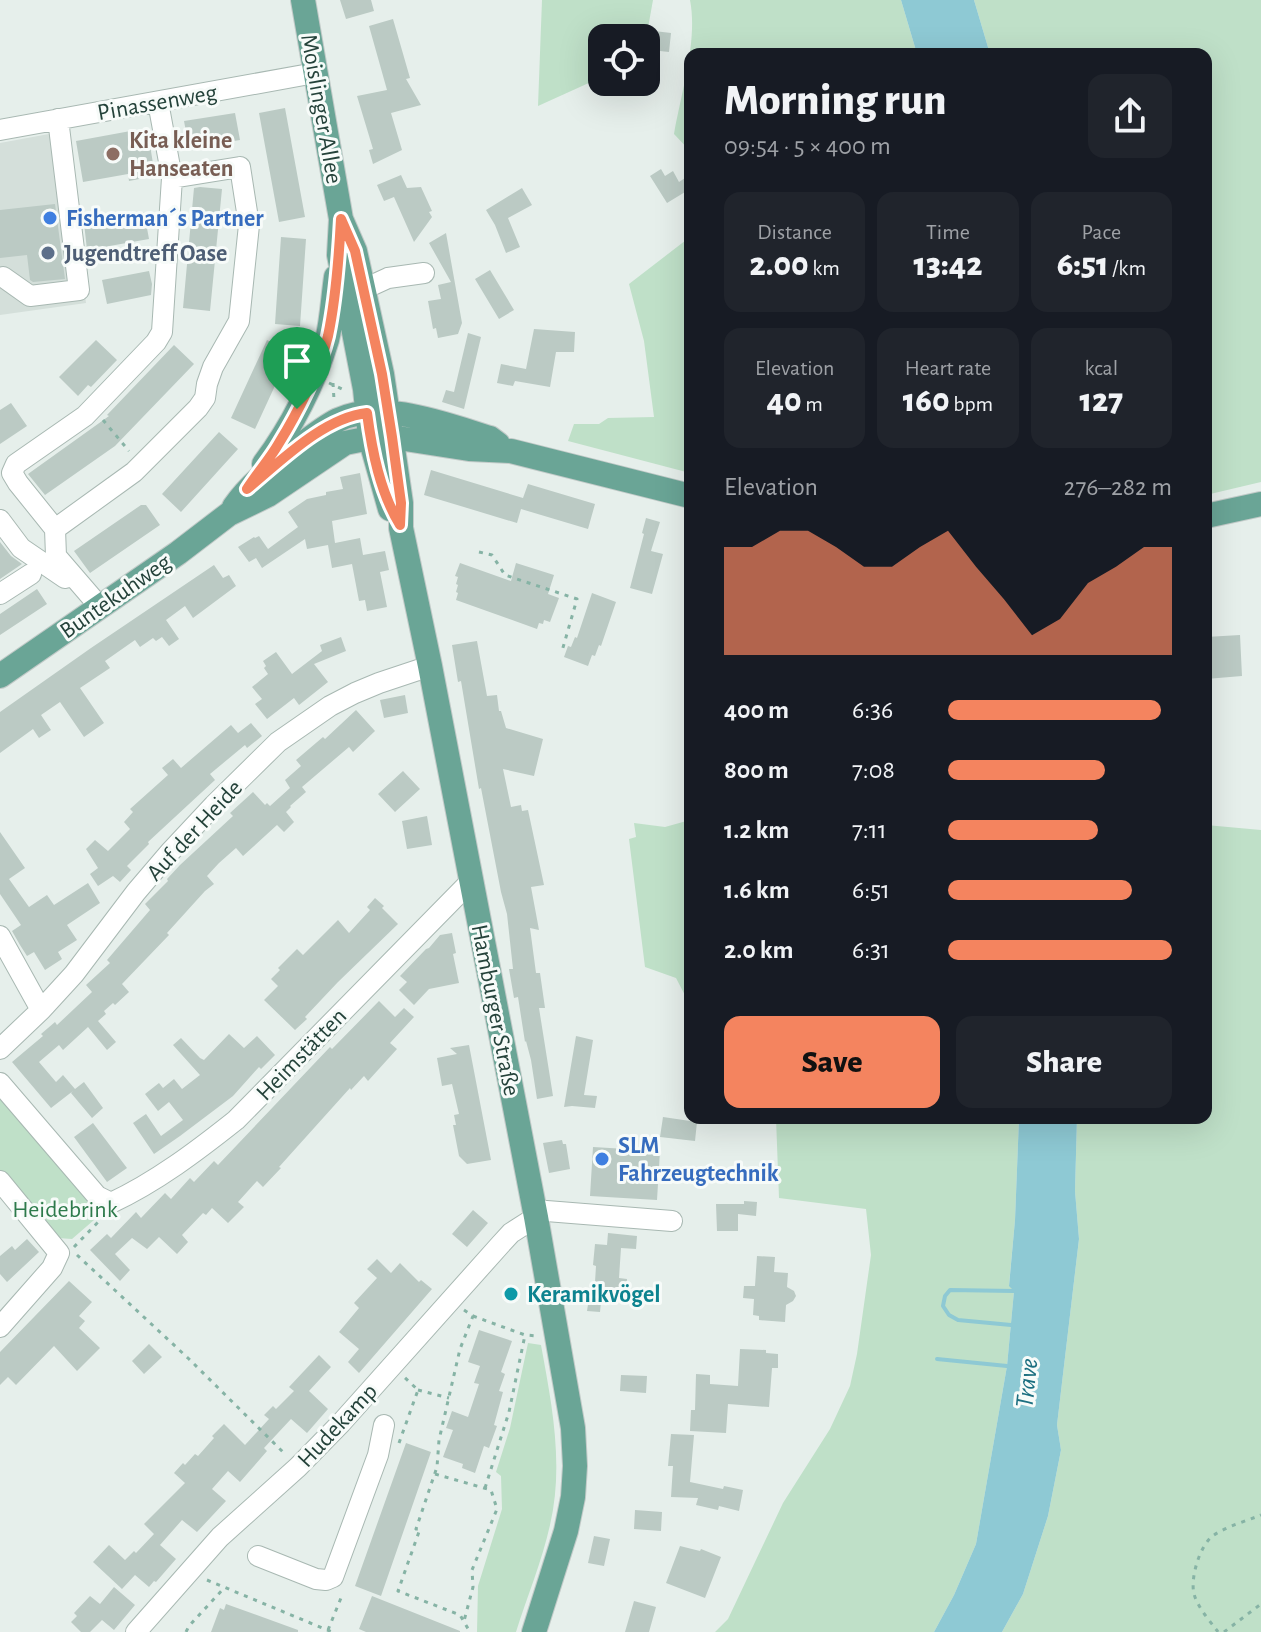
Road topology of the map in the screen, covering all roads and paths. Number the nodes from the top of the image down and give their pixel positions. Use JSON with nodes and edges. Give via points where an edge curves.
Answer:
{"nodes":[{"id":1,"x":303,"y":0,"type":"edge"},
{"id":2,"x":315,"y":73,"type":"junction"},
{"id":3,"x":158,"y":102,"type":"junction"},
{"id":4,"x":58,"y":119,"type":"junction"},
{"id":5,"x":0,"y":130,"type":"edge"},
{"id":6,"x":172,"y":178,"type":"junction"},
{"id":7,"x":341,"y":219,"type":"junction"},
{"id":8,"x":339,"y":255,"type":"junction"},
{"id":9,"x":424,"y":273,"type":"dead end"},
{"id":10,"x":3,"y":277,"type":"dead end"},
{"id":11,"x":364,"y":289,"type":"junction"},
{"id":12,"x":93,"y":408,"type":"junction"},
{"id":13,"x":380,"y":425,"type":"junction"},
{"id":14,"x":141,"y":465,"type":"junction"},
{"id":15,"x":247,"y":489,"type":"junction"},
{"id":16,"x":684,"y":494,"type":"edge"},
{"id":17,"x":1261,"y":504,"type":"edge"},
{"id":18,"x":229,"y":514,"type":"junction"},
{"id":19,"x":1212,"y":515,"type":"edge"},
{"id":20,"x":400,"y":525,"type":"joint"},
{"id":21,"x":55,"y":529,"type":"junction"},
{"id":22,"x":3,"y":530,"type":"edge"},
{"id":23,"x":479,"y":552,"type":"dead end"},
{"id":24,"x":31,"y":574,"type":"dead end"},
{"id":25,"x":0,"y":594,"type":"edge"},
{"id":26,"x":92,"y":605,"type":"junction"},
{"id":27,"x":562,"y":651,"type":"dead end"},
{"id":28,"x":430,"y":666,"type":"junction"},
{"id":29,"x":2,"y":671,"type":"edge"},
{"id":30,"x":471,"y":881,"type":"junction"},
{"id":31,"x":0,"y":936,"type":"edge"},
{"id":32,"x":41,"y":1010,"type":"junction"},
{"id":33,"x":0,"y":1049,"type":"edge"},
{"id":34,"x":0,"y":1083,"type":"edge"},
{"id":35,"x":0,"y":1181,"type":"edge"},
{"id":36,"x":111,"y":1203,"type":"junction"},
{"id":37,"x":535,"y":1213,"type":"junction"},
{"id":38,"x":672,"y":1221,"type":"dead end"},
{"id":39,"x":450,"y":1301,"type":"junction"},
{"id":40,"x":473,"y":1316,"type":"junction"},
{"id":41,"x":0,"y":1327,"type":"edge"},
{"id":42,"x":525,"y":1335,"type":"junction"},
{"id":43,"x":543,"y":1336,"type":"dead end"},
{"id":44,"x":418,"y":1390,"type":"dead end"},
{"id":45,"x":449,"y":1398,"type":"junction"},
{"id":46,"x":384,"y":1425,"type":"dead end"},
{"id":47,"x":298,"y":1467,"type":"junction"},
{"id":48,"x":435,"y":1474,"type":"junction"},
{"id":49,"x":485,"y":1488,"type":"junction"},
{"id":50,"x":1261,"y":1515,"type":"edge"},
{"id":51,"x":258,"y":1556,"type":"dead end"},
{"id":52,"x":189,"y":1572,"type":"junction"},
{"id":53,"x":225,"y":1587,"type":"junction"},
{"id":54,"x":1261,"y":1604,"type":"edge"},
{"id":55,"x":464,"y":1621,"type":"junction"},
{"id":56,"x":324,"y":1630,"type":"edge"},
{"id":57,"x":136,"y":1632,"type":"edge"},
{"id":58,"x":186,"y":1632,"type":"edge"},
{"id":59,"x":332,"y":1632,"type":"edge"},
{"id":60,"x":470,"y":1632,"type":"edge"},
{"id":61,"x":534,"y":1632,"type":"edge"},
{"id":62,"x":1221,"y":1632,"type":"edge"}],
"edges":[{"from":1,"to":2,"type":"main road","name":"Moislinger Allee"},
{"from":2,"to":3,"type":"street","name":"Pinassenweg"},
{"from":2,"to":7,"type":"main road","name":"Moislinger Allee"},
{"from":3,"to":4,"type":"street","name":"Pinassenweg"},
{"from":3,"to":6,"type":"street"},
{"from":4,"to":5,"type":"street","name":"Pinassenweg"},
{"from":4,"to":10,"type":"street","via":[[79,290],[30,296]]},
{"from":6,"to":12,"type":"street","via":[[162,332]]},
{"from":6,"to":14,"type":"street","via":[[240,167],[249,225],[241,305],[205,398]]},
{"from":7,"to":8,"type":"main road","name":"Moislinger Allee"},
{"from":7,"to":11,"type":"main road","name":"Moislinger Allee"},
{"from":8,"to":13,"type":"main road","name":"Moislinger Allee","via":[[365,389]]},
{"from":8,"to":15,"type":"main road","via":[[327,338],[313,375],[278,445]]},
{"from":9,"to":11,"type":"street","via":[[388,278]]},
{"from":11,"to":13,"type":"main road","name":"Moislinger Allee","via":[[384,386]]},
{"from":12,"to":14,"type":"path"},
{"from":12,"to":21,"type":"street","via":[[16,464],[12,473]]},
{"from":13,"to":15,"type":"main road","name":"Buntekuhweg","via":[[354,414],[338,420]]},
{"from":13,"to":16,"type":"main road"},
{"from":13,"to":18,"type":"main road","name":"Buntekuhweg"},
{"from":13,"to":20,"type":"main road","name":"Moislinger Allee","via":[[388,506]]},
{"from":14,"to":21,"type":"street"},
{"from":15,"to":18,"type":"main road","name":"Buntekuhweg"},
{"from":17,"to":19,"type":"main road"},
{"from":18,"to":26,"type":"main road","name":"Buntekuhweg"},
{"from":20,"to":28,"type":"main road","name":"Hamburger Straße"},
{"from":21,"to":26,"type":"street","via":[[56,556]]},
{"from":22,"to":26,"type":"street"},
{"from":23,"to":27,"type":"path","via":[[492,555],[505,575],[577,599]]},
{"from":24,"to":25,"type":"street"},
{"from":26,"to":29,"type":"main road","name":"Buntekuhweg"},
{"from":28,"to":30,"type":"main road","name":"Hamburger Straße"},
{"from":28,"to":32,"type":"street","name":"Auf der Heide","via":[[355,693],[278,742],[171,851]]},
{"from":30,"to":36,"type":"street","name":"Heimstätten","via":[[236,1120]]},
{"from":30,"to":37,"type":"main road","name":"Hamburger Straße"},
{"from":31,"to":32,"type":"street"},
{"from":32,"to":33,"type":"street","name":"Auf der Heide"},
{"from":34,"to":36,"type":"street","via":[[97,1196]]},
{"from":35,"to":41,"type":"street","via":[[59,1253]]},
{"from":36,"to":47,"type":"path","via":[[71,1250]]},
{"from":37,"to":38,"type":"street"},
{"from":37,"to":39,"type":"street","name":"Hudekamp"},
{"from":37,"to":61,"type":"main road","name":"Hamburger Straße","via":[[575,1466],[566,1531]]},
{"from":39,"to":40,"type":"path"},
{"from":39,"to":47,"type":"street","name":"Hudekamp"},
{"from":40,"to":42,"type":"path"},
{"from":40,"to":45,"type":"path"},
{"from":42,"to":43,"type":"path"},
{"from":42,"to":49,"type":"path"},
{"from":44,"to":45,"type":"path"},
{"from":45,"to":48,"type":"path"},
{"from":46,"to":51,"type":"street","via":[[333,1577],[316,1579]]},
{"from":47,"to":52,"type":"street","name":"Hudekamp"},
{"from":48,"to":49,"type":"path"},
{"from":48,"to":55,"type":"path","via":[[398,1591]]},
{"from":49,"to":55,"type":"path","via":[[491,1490],[497,1509],[472,1570]]},
{"from":50,"to":62,"type":"path","via":[[1211,1537],[1195,1566],[1194,1593]]},
{"from":52,"to":53,"type":"path"},
{"from":52,"to":57,"type":"street","name":"Hudekamp"},
{"from":53,"to":56,"type":"path"},
{"from":53,"to":58,"type":"path"},
{"from":54,"to":62,"type":"path"},
{"from":55,"to":60,"type":"path"},
{"from":56,"to":59,"type":"path"}]}
